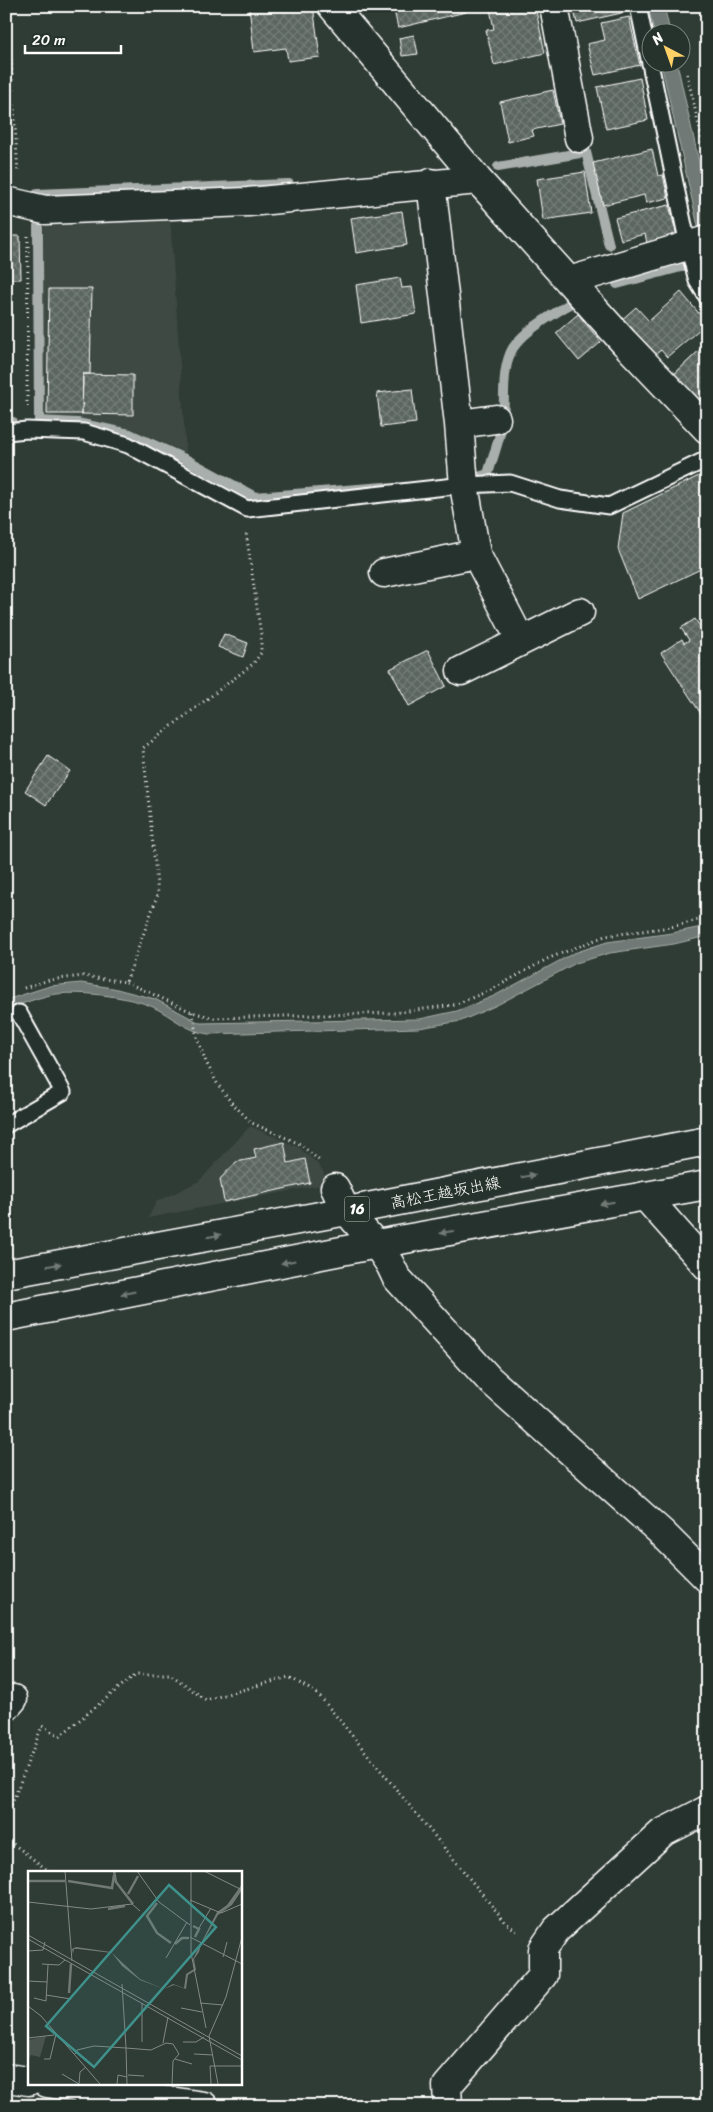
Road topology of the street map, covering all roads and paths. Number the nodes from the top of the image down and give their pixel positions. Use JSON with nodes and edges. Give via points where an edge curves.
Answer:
{"nodes":[{"id":1,"x":17,"y":6,"type":"edge"},
{"id":2,"x":332,"y":6,"type":"edge"},
{"id":3,"x":554,"y":6,"type":"edge"},
{"id":4,"x":638,"y":6,"type":"edge"},
{"id":5,"x":688,"y":74,"type":"dead end"},
{"id":6,"x":579,"y":138,"type":"dead end"},
{"id":7,"x":707,"y":162,"type":"edge"},
{"id":8,"x":478,"y":180,"type":"junction"},
{"id":9,"x":430,"y":183,"type":"junction"},
{"id":10,"x":18,"y":204,"type":"edge"},
{"id":11,"x":697,"y":242,"type":"edge"},
{"id":12,"x":569,"y":281,"type":"junction"},
{"id":13,"x":707,"y":297,"type":"edge"},
{"id":14,"x":496,"y":419,"type":"dead end"},
{"id":15,"x":459,"y":424,"type":"junction"},
{"id":16,"x":707,"y":429,"type":"edge"},
{"id":17,"x":27,"y":430,"type":"junction"},
{"id":18,"x":6,"y":432,"type":"edge"},
{"id":19,"x":707,"y":459,"type":"edge"},
{"id":20,"x":464,"y":485,"type":"junction"},
{"id":21,"x":248,"y":509,"type":"junction"},
{"id":22,"x":476,"y":554,"type":"junction"},
{"id":23,"x":384,"y":573,"type":"dead end"},
{"id":24,"x":580,"y":612,"type":"dead end"},
{"id":25,"x":521,"y":641,"type":"junction"},
{"id":26,"x":461,"y":671,"type":"dead end"},
{"id":27,"x":707,"y":918,"type":"edge"},
{"id":28,"x":126,"y":982,"type":"junction"},
{"id":29,"x":23,"y":988,"type":"dead end"},
{"id":30,"x":192,"y":1012,"type":"junction"},
{"id":31,"x":19,"y":1013,"type":"dead end"},
{"id":32,"x":6,"y":1125,"type":"edge"},
{"id":33,"x":707,"y":1142,"type":"edge"},
{"id":34,"x":707,"y":1185,"type":"edge"},
{"id":35,"x":645,"y":1196,"type":"junction"},
{"id":36,"x":341,"y":1200,"type":"junction"},
{"id":37,"x":377,"y":1244,"type":"junction"},
{"id":38,"x":707,"y":1266,"type":"edge"},
{"id":39,"x":6,"y":1274,"type":"edge"},
{"id":40,"x":6,"y":1317,"type":"edge"},
{"id":41,"x":707,"y":1578,"type":"edge"},
{"id":42,"x":707,"y":1810,"type":"edge"},
{"id":43,"x":6,"y":1820,"type":"edge"},
{"id":44,"x":6,"y":1831,"type":"edge"},
{"id":45,"x":49,"y":1871,"type":"edge"},
{"id":46,"x":544,"y":1949,"type":"junction"},
{"id":47,"x":6,"y":2078,"type":"edge"},
{"id":48,"x":28,"y":2081,"type":"edge"},
{"id":49,"x":52,"y":2084,"type":"edge"},
{"id":50,"x":142,"y":2101,"type":"edge"},
{"id":51,"x":204,"y":2106,"type":"edge"},
{"id":52,"x":448,"y":2106,"type":"edge"}],
"edges":[{"from":1,"to":10,"type":"path","via":[[8,8]]},
{"from":2,"to":8,"type":"street"},
{"from":3,"to":6,"type":"street"},
{"from":4,"to":11,"type":"lane"},
{"from":5,"to":7,"type":"path"},
{"from":8,"to":9,"type":"street"},
{"from":8,"to":12,"type":"street"},
{"from":9,"to":10,"type":"street","via":[[248,202],[45,210]]},
{"from":9,"to":15,"type":"street"},
{"from":10,"to":17,"type":"path"},
{"from":11,"to":12,"type":"street"},
{"from":11,"to":13,"type":"lane","via":[[697,281]]},
{"from":12,"to":16,"type":"street"},
{"from":14,"to":15,"type":"street"},
{"from":15,"to":20,"type":"street"},
{"from":17,"to":18,"type":"lane"},
{"from":17,"to":21,"type":"lane","via":[[84,432],[128,445]]},
{"from":19,"to":20,"type":"lane","via":[[609,506],[560,499],[510,483]]},
{"from":20,"to":21,"type":"lane"},
{"from":20,"to":22,"type":"street"},
{"from":21,"to":28,"type":"path","via":[[245,525],[261,653],[253,664],[143,748],[158,894]]},
{"from":22,"to":23,"type":"street"},
{"from":22,"to":25,"type":"street"},
{"from":24,"to":25,"type":"street"},
{"from":25,"to":26,"type":"street"},
{"from":27,"to":30,"type":"path","via":[[671,927],[605,936],[547,959],[491,990],[454,1005],[393,1013],[214,1018]]},
{"from":28,"to":29,"type":"path","via":[[84,976],[49,980]]},
{"from":28,"to":30,"type":"path"},
{"from":30,"to":36,"type":"path","via":[[197,1038],[216,1083],[231,1102],[252,1122],[300,1144],[321,1161]]},
{"from":31,"to":32,"type":"lane","via":[[63,1092]]},
{"from":36,"to":33,"type":"street","name":"高松王越坂出線","number":"16","one_way":true},
{"from":34,"to":35,"type":"street","number":"16"},
{"from":35,"to":37,"type":"street","number":"16","one_way":true},
{"from":35,"to":38,"type":"street"},
{"from":36,"to":37,"type":"street"},
{"from":39,"to":36,"type":"street","name":"高松王越坂出線","number":"16","one_way":true},
{"from":37,"to":40,"type":"street","number":"16","one_way":true},
{"from":37,"to":41,"type":"street","via":[[396,1277],[489,1379],[661,1532]]},
{"from":42,"to":46,"type":"street","via":[[662,1833],[556,1930]]},
{"from":43,"to":46,"type":"path","via":[[42,1726],[60,1736],[136,1674],[170,1674],[206,1700],[289,1677],[318,1694],[506,1923]]},
{"from":44,"to":45,"type":"path","via":[[12,1843]]},
{"from":46,"to":52,"type":"street","via":[[543,1975],[446,2086]]},
{"from":47,"to":48,"type":"street"},
{"from":49,"to":50,"type":"street"},
{"from":50,"to":51,"type":"street"}]}
